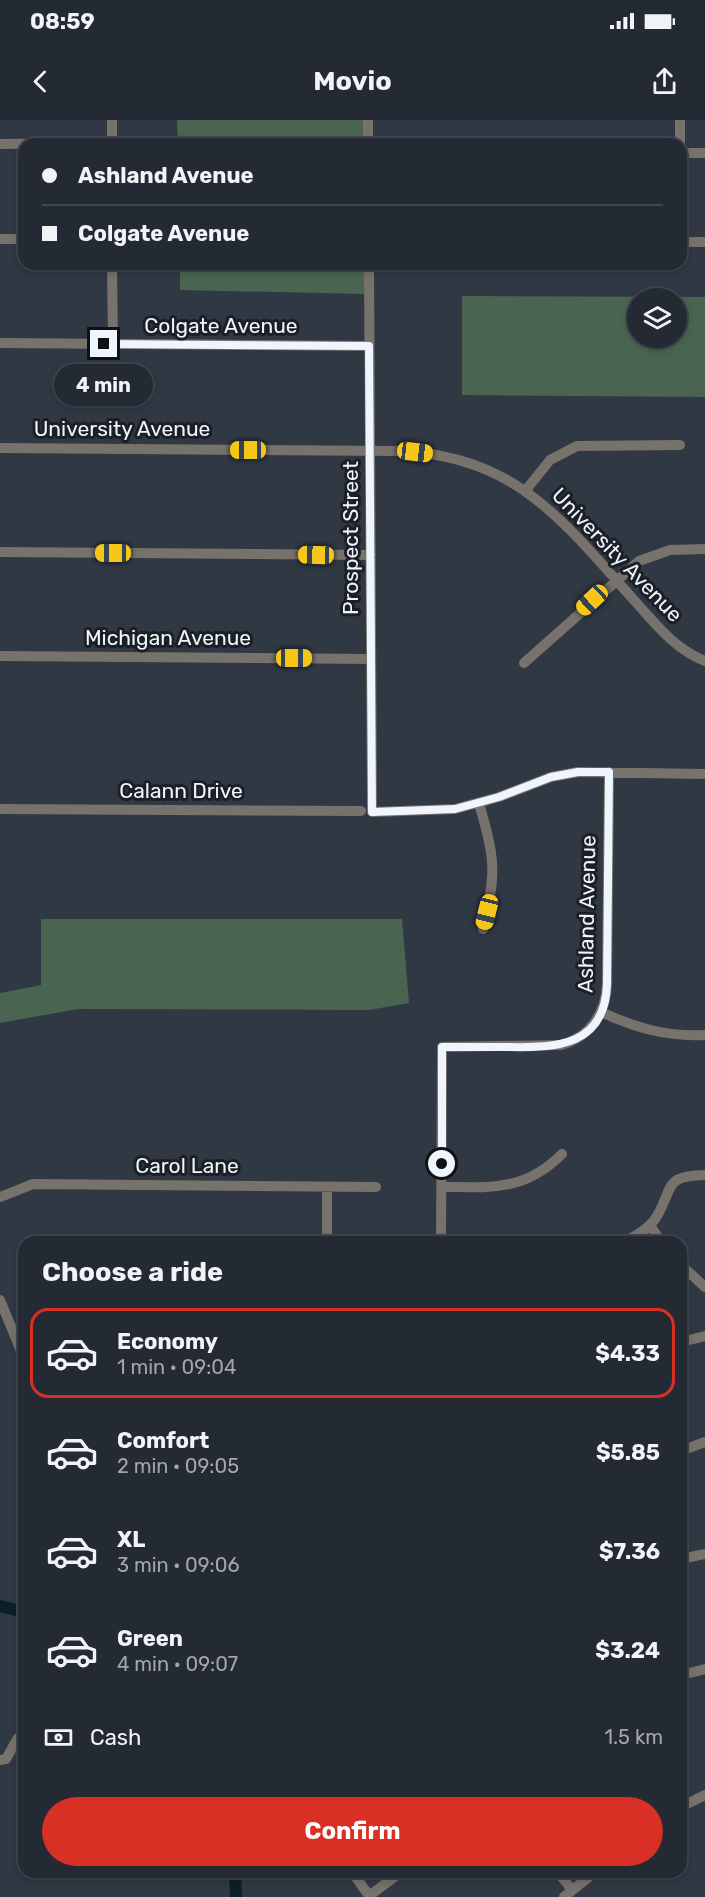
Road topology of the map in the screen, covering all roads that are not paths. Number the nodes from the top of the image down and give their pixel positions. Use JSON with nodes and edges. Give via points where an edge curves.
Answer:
{"nodes":[{"id":1,"x":112,"y":120,"type":"edge"},
{"id":2,"x":368,"y":120,"type":"edge"},
{"id":3,"x":680,"y":120,"type":"edge"},
{"id":4,"x":112,"y":138,"type":"edge"},
{"id":5,"x":368,"y":138,"type":"edge"},
{"id":6,"x":680,"y":138,"type":"edge"},
{"id":7,"x":0,"y":144,"type":"edge"},
{"id":8,"x":18,"y":144,"type":"edge"},
{"id":9,"x":687,"y":153,"type":"edge"},
{"id":10,"x":705,"y":153,"type":"edge"},
{"id":11,"x":0,"y":239,"type":"edge"},
{"id":12,"x":18,"y":239,"type":"edge"},
{"id":13,"x":687,"y":242,"type":"edge"},
{"id":14,"x":705,"y":242,"type":"edge"},
{"id":15,"x":112,"y":270,"type":"edge"},
{"id":16,"x":369,"y":270,"type":"edge"},
{"id":17,"x":0,"y":343,"type":"edge"},
{"id":18,"x":113,"y":344,"type":"junction"},
{"id":19,"x":369,"y":346,"type":"junction"},
{"id":20,"x":680,"y":445,"type":"dead end"},
{"id":21,"x":0,"y":448,"type":"edge"},
{"id":22,"x":370,"y":451,"type":"junction"},
{"id":23,"x":526,"y":490,"type":"junction"},
{"id":24,"x":705,"y":549,"type":"edge"},
{"id":25,"x":0,"y":552,"type":"edge"},
{"id":26,"x":371,"y":555,"type":"junction"},
{"id":27,"x":615,"y":579,"type":"junction"},
{"id":28,"x":0,"y":656,"type":"edge"},
{"id":29,"x":372,"y":659,"type":"junction"},
{"id":30,"x":705,"y":661,"type":"edge"},
{"id":31,"x":524,"y":663,"type":"dead end"},
{"id":32,"x":609,"y":772,"type":"junction"},
{"id":33,"x":700,"y":773,"type":"edge"},
{"id":34,"x":479,"y":803,"type":"junction"},
{"id":35,"x":0,"y":809,"type":"edge"},
{"id":36,"x":367,"y":812,"type":"junction"},
{"id":37,"x":483,"y":929,"type":"dead end"},
{"id":38,"x":602,"y":1012,"type":"junction"},
{"id":39,"x":705,"y":1035,"type":"edge"},
{"id":40,"x":562,"y":1154,"type":"dead end"},
{"id":41,"x":705,"y":1175,"type":"edge"},
{"id":42,"x":327,"y":1186,"type":"junction"},
{"id":43,"x":376,"y":1186,"type":"dead end"},
{"id":44,"x":442,"y":1187,"type":"junction"},
{"id":45,"x":0,"y":1197,"type":"edge"},
{"id":46,"x":650,"y":1225,"type":"junction"},
{"id":47,"x":327,"y":1236,"type":"edge"},
{"id":48,"x":441,"y":1236,"type":"edge"},
{"id":49,"x":634,"y":1236,"type":"edge"},
{"id":50,"x":657,"y":1236,"type":"edge"},
{"id":51,"x":687,"y":1270,"type":"edge"},
{"id":52,"x":705,"y":1287,"type":"edge"},
{"id":53,"x":0,"y":1300,"type":"edge"},
{"id":54,"x":18,"y":1336,"type":"edge"},
{"id":55,"x":705,"y":1336,"type":"edge"},
{"id":56,"x":687,"y":1340,"type":"edge"},
{"id":57,"x":705,"y":1442,"type":"edge"},
{"id":58,"x":687,"y":1449,"type":"edge"},
{"id":59,"x":705,"y":1554,"type":"edge"},
{"id":60,"x":687,"y":1558,"type":"edge"},
{"id":61,"x":705,"y":1668,"type":"edge"},
{"id":62,"x":687,"y":1673,"type":"edge"},
{"id":63,"x":18,"y":1738,"type":"edge"},
{"id":64,"x":0,"y":1760,"type":"edge"},
{"id":65,"x":705,"y":1795,"type":"edge"},
{"id":66,"x":687,"y":1804,"type":"edge"},
{"id":67,"x":356,"y":1878,"type":"edge"},
{"id":68,"x":394,"y":1878,"type":"edge"},
{"id":69,"x":561,"y":1878,"type":"edge"},
{"id":70,"x":587,"y":1878,"type":"edge"},
{"id":71,"x":568,"y":1893,"type":"edge"},
{"id":72,"x":370,"y":1897,"type":"edge"}],
"edges":[{"from":1,"to":4,"type":"street"},
{"from":2,"to":5,"type":"street"},
{"from":3,"to":6,"type":"street"},
{"from":7,"to":8,"type":"street"},
{"from":9,"to":10,"type":"street"},
{"from":11,"to":12,"type":"street"},
{"from":13,"to":14,"type":"street"},
{"from":15,"to":18,"type":"street"},
{"from":16,"to":19,"type":"street","name":"Prospect Street"},
{"from":17,"to":18,"type":"street","name":"Colgate Avenue"},
{"from":18,"to":19,"type":"street","name":"Colgate Avenue"},
{"from":19,"to":22,"type":"street","name":"Prospect Street"},
{"from":20,"to":23,"type":"street","via":[[577,446],[550,460]]},
{"from":21,"to":22,"type":"street","name":"University Avenue"},
{"from":22,"to":23,"type":"street","name":"University Avenue","via":[[454,458],[491,471]]},
{"from":22,"to":26,"type":"street","name":"Prospect Street"},
{"from":23,"to":27,"type":"street","name":"University Avenue","via":[[553,512]]},
{"from":24,"to":27,"type":"street","via":[[654,554]]},
{"from":25,"to":26,"type":"street"},
{"from":26,"to":29,"type":"street","name":"Prospect Street"},
{"from":27,"to":30,"type":"street","name":"University Avenue","via":[[669,639]]},
{"from":27,"to":31,"type":"street"},
{"from":28,"to":29,"type":"street","name":"Michigan Avenue"},
{"from":29,"to":36,"type":"street","name":"Prospect Street"},
{"from":32,"to":33,"type":"street","name":"Calann Drive"},
{"from":32,"to":34,"type":"street","name":"Calann Drive","via":[[551,777]]},
{"from":32,"to":38,"type":"street","name":"Ashland Avenue","via":[[607,984]]},
{"from":34,"to":36,"type":"street","name":"Calann Drive","via":[[435,811]]},
{"from":34,"to":37,"type":"street","via":[[494,871]]},
{"from":35,"to":36,"type":"street","name":"Calann Drive"},
{"from":38,"to":39,"type":"street","via":[[648,1031]]},
{"from":38,"to":44,"type":"street","name":"Ashland Avenue","via":[[585,1033],[556,1047],[442,1047]]},
{"from":40,"to":44,"type":"street","via":[[536,1176],[514,1184]]},
{"from":41,"to":46,"type":"street","via":[[682,1177],[671,1184]]},
{"from":42,"to":43,"type":"street","name":"Carol Lane"},
{"from":42,"to":45,"type":"street","name":"Carol Lane","via":[[33,1184]]},
{"from":42,"to":47,"type":"street"},
{"from":44,"to":48,"type":"street","name":"Ashland Avenue"},
{"from":46,"to":49,"type":"street"},
{"from":46,"to":50,"type":"street"},
{"from":51,"to":52,"type":"street"},
{"from":53,"to":54,"type":"street"},
{"from":55,"to":56,"type":"street"},
{"from":57,"to":58,"type":"street"},
{"from":59,"to":60,"type":"street"},
{"from":61,"to":62,"type":"street"},
{"from":63,"to":64,"type":"street","via":[[6,1759]]},
{"from":65,"to":66,"type":"street"},
{"from":67,"to":72,"type":"street"},
{"from":68,"to":72,"type":"street"},
{"from":69,"to":71,"type":"street"},
{"from":70,"to":71,"type":"street"}]}
